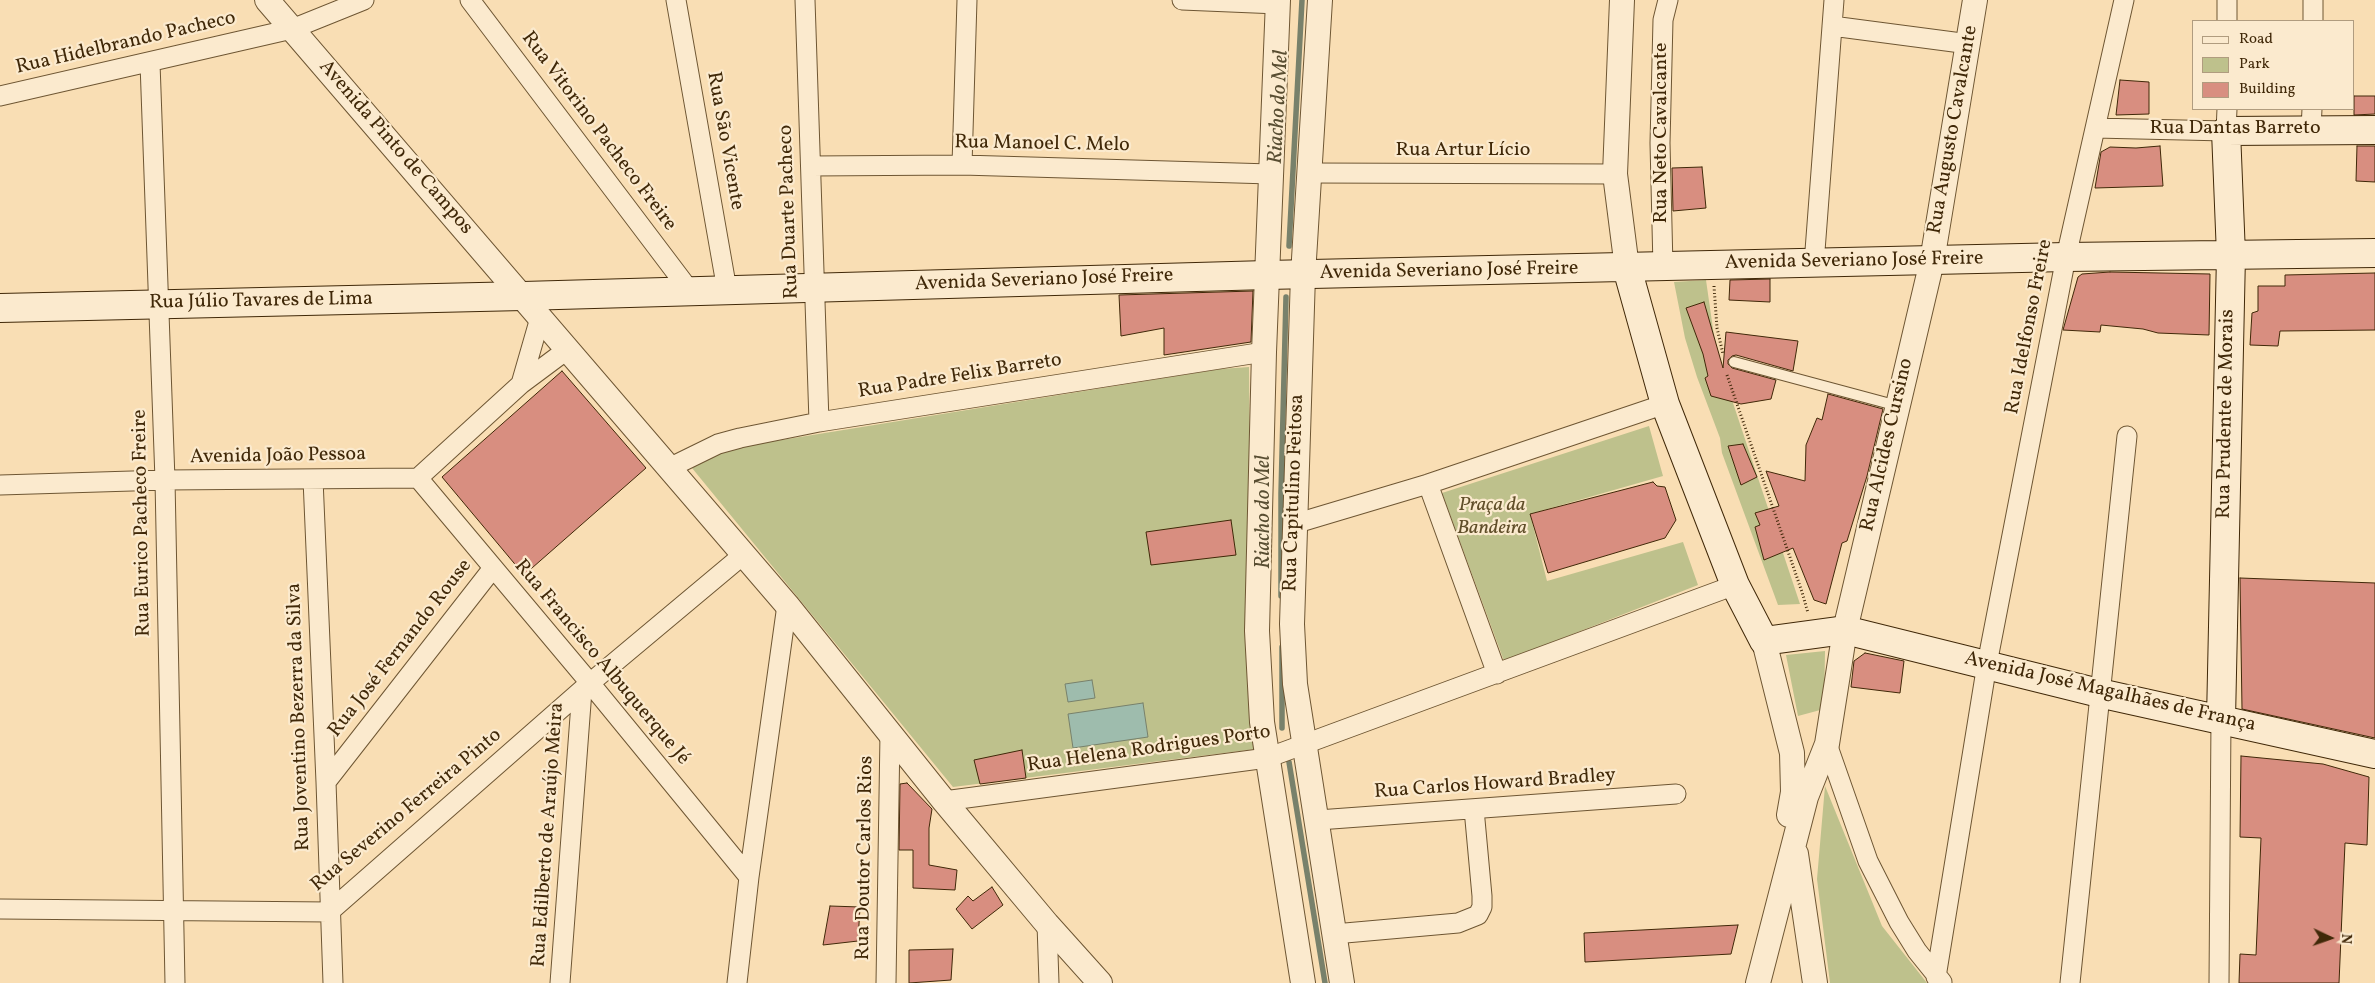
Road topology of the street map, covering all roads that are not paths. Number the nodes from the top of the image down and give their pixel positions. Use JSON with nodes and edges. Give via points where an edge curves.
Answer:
{"nodes":[{"id":1,"x":267,"y":0,"type":"edge"},
{"id":2,"x":364,"y":0,"type":"edge"},
{"id":3,"x":470,"y":0,"type":"edge"},
{"id":4,"x":676,"y":0,"type":"edge"},
{"id":5,"x":806,"y":0,"type":"edge"},
{"id":6,"x":968,"y":0,"type":"edge"},
{"id":7,"x":1182,"y":0,"type":"edge"},
{"id":8,"x":1320,"y":0,"type":"edge"},
{"id":9,"x":1622,"y":0,"type":"edge"},
{"id":10,"x":1668,"y":0,"type":"edge"},
{"id":11,"x":1834,"y":0,"type":"edge"},
{"id":12,"x":1975,"y":0,"type":"edge"},
{"id":13,"x":2124,"y":0,"type":"edge"},
{"id":14,"x":2228,"y":0,"type":"edge"},
{"id":15,"x":2313,"y":0,"type":"edge"},
{"id":16,"x":1278,"y":2,"type":"edge"},
{"id":17,"x":2227,"y":20,"type":"edge"},
{"id":18,"x":2313,"y":20,"type":"edge"},
{"id":19,"x":1832,"y":26,"type":"junction"},
{"id":20,"x":292,"y":29,"type":"junction"},
{"id":21,"x":1969,"y":44,"type":"junction"},
{"id":22,"x":150,"y":63,"type":"junction"},
{"id":23,"x":0,"y":96,"type":"edge"},
{"id":24,"x":2311,"y":119,"type":"edge"},
{"id":25,"x":2226,"y":120,"type":"edge"},
{"id":26,"x":2095,"y":128,"type":"junction"},
{"id":27,"x":2375,"y":130,"type":"edge"},
{"id":28,"x":962,"y":165,"type":"junction"},
{"id":29,"x":811,"y":166,"type":"junction"},
{"id":30,"x":1311,"y":173,"type":"junction"},
{"id":31,"x":1271,"y":174,"type":"junction"},
{"id":32,"x":1615,"y":174,"type":"junction"},
{"id":33,"x":2375,"y":253,"type":"edge"},
{"id":34,"x":2230,"y":255,"type":"junction"},
{"id":35,"x":2066,"y":257,"type":"junction"},
{"id":36,"x":1932,"y":261,"type":"junction"},
{"id":37,"x":1814,"y":264,"type":"junction"},
{"id":38,"x":1663,"y":267,"type":"junction"},
{"id":39,"x":1627,"y":268,"type":"junction"},
{"id":40,"x":1267,"y":274,"type":"junction"},
{"id":41,"x":1303,"y":275,"type":"junction"},
{"id":42,"x":814,"y":287,"type":"junction"},
{"id":43,"x":727,"y":290,"type":"junction"},
{"id":44,"x":690,"y":291,"type":"junction"},
{"id":45,"x":523,"y":296,"type":"junction"},
{"id":46,"x":160,"y":304,"type":"junction"},
{"id":47,"x":0,"y":308,"type":"edge"},
{"id":48,"x":540,"y":318,"type":"junction"},
{"id":49,"x":568,"y":350,"type":"junction"},
{"id":50,"x":1264,"y":352,"type":"junction"},
{"id":51,"x":1728,"y":363,"type":"road end"},
{"id":52,"x":521,"y":384,"type":"junction"},
{"id":53,"x":1665,"y":404,"type":"junction"},
{"id":54,"x":1898,"y":406,"type":"junction"},
{"id":55,"x":819,"y":422,"type":"junction"},
{"id":56,"x":2127,"y":436,"type":"dead end"},
{"id":57,"x":669,"y":468,"type":"junction"},
{"id":58,"x":418,"y":478,"type":"junction"},
{"id":59,"x":312,"y":479,"type":"junction"},
{"id":60,"x":165,"y":480,"type":"junction"},
{"id":61,"x":1428,"y":484,"type":"junction"},
{"id":62,"x":0,"y":486,"type":"edge"},
{"id":63,"x":1294,"y":524,"type":"junction"},
{"id":64,"x":744,"y":555,"type":"junction"},
{"id":65,"x":492,"y":568,"type":"junction"},
{"id":66,"x":1735,"y":585,"type":"junction"},
{"id":67,"x":787,"y":605,"type":"junction"},
{"id":68,"x":1845,"y":630,"type":"junction"},
{"id":69,"x":1764,"y":641,"type":"junction"},
{"id":70,"x":1987,"y":664,"type":"junction"},
{"id":71,"x":1497,"y":674,"type":"junction"},
{"id":72,"x":586,"y":686,"type":"junction"},
{"id":73,"x":2099,"y":693,"type":"junction"},
{"id":74,"x":2221,"y":719,"type":"junction"},
{"id":75,"x":890,"y":734,"type":"junction"},
{"id":76,"x":1828,"y":744,"type":"junction"},
{"id":77,"x":1305,"y":746,"type":"junction"},
{"id":78,"x":2375,"y":754,"type":"edge"},
{"id":79,"x":1267,"y":758,"type":"junction"},
{"id":80,"x":326,"y":782,"type":"junction"},
{"id":81,"x":1676,"y":794,"type":"dead end"},
{"id":82,"x":944,"y":801,"type":"junction"},
{"id":83,"x":1474,"y":809,"type":"junction"},
{"id":84,"x":1318,"y":820,"type":"junction"},
{"id":85,"x":1794,"y":843,"type":"junction"},
{"id":86,"x":749,"y":878,"type":"junction"},
{"id":87,"x":0,"y":908,"type":"edge"},
{"id":88,"x":173,"y":911,"type":"junction"},
{"id":89,"x":329,"y":912,"type":"junction"},
{"id":90,"x":1047,"y":924,"type":"junction"},
{"id":91,"x":1334,"y":934,"type":"junction"},
{"id":92,"x":1939,"y":980,"type":"edge"},
{"id":93,"x":175,"y":983,"type":"edge"},
{"id":94,"x":333,"y":983,"type":"edge"},
{"id":95,"x":560,"y":983,"type":"edge"},
{"id":96,"x":737,"y":983,"type":"edge"},
{"id":97,"x":886,"y":983,"type":"edge"},
{"id":98,"x":1049,"y":983,"type":"edge"},
{"id":99,"x":1100,"y":983,"type":"edge"},
{"id":100,"x":1303,"y":983,"type":"edge"},
{"id":101,"x":1342,"y":983,"type":"edge"},
{"id":102,"x":1744,"y":983,"type":"edge"},
{"id":103,"x":1758,"y":983,"type":"edge"},
{"id":104,"x":1816,"y":983,"type":"edge"},
{"id":105,"x":2070,"y":983,"type":"edge"},
{"id":106,"x":2219,"y":983,"type":"edge"}],
"edges":[{"from":1,"to":20,"type":"street","name":"Avenida Pinto de Campos"},
{"from":2,"to":20,"type":"street","name":"Rua Hidelbrando Pacheco"},
{"from":3,"to":44,"type":"street","name":"Rua Vitorino Pacheco Freire"},
{"from":4,"to":43,"type":"street","name":"Rua São Vicente"},
{"from":5,"to":29,"type":"street","name":"Rua Duarte Pacheco"},
{"from":6,"to":28,"type":"street"},
{"from":7,"to":16,"type":"street"},
{"from":8,"to":30,"type":"street","name":"Rua Capitulino Feitosa"},
{"from":9,"to":32,"type":"street","name":"Rua Neto Cavalcante"},
{"from":10,"to":38,"type":"street","name":"Rua Neto Cavalcante","via":[[1663,20],[1660,143]]},
{"from":11,"to":19,"type":"street"},
{"from":12,"to":21,"type":"street","name":"Rua Augusto Cavalcante"},
{"from":13,"to":26,"type":"street","name":"Rua Idelfonso Freire"},
{"from":14,"to":17,"type":"street"},
{"from":15,"to":18,"type":"street"},
{"from":16,"to":31,"type":"street","name":"Rua Capitulino Feitosa"},
{"from":19,"to":21,"type":"street"},
{"from":19,"to":37,"type":"street"},
{"from":20,"to":22,"type":"street","name":"Rua Hidelbrando Pacheco"},
{"from":20,"to":45,"type":"street","name":"Avenida Pinto de Campos"},
{"from":21,"to":36,"type":"street","name":"Rua Augusto Cavalcante"},
{"from":22,"to":23,"type":"street","name":"Rua Hidelbrando Pacheco"},
{"from":22,"to":46,"type":"street","name":"Rua Eurico Pacheco Freire"},
{"from":24,"to":25,"type":"main road","name":"Rua Dantas Barreto"},
{"from":24,"to":27,"type":"main road","name":"Rua Dantas Barreto"},
{"from":25,"to":26,"type":"street","name":"Rua Dantas Barreto"},
{"from":25,"to":34,"type":"main road","name":"Rua Prudente de Morais"},
{"from":26,"to":35,"type":"street","name":"Rua Idelfonso Freire"},
{"from":28,"to":29,"type":"street","name":"Rua Manoel C. Melo"},
{"from":28,"to":31,"type":"street","name":"Rua Manoel C. Melo"},
{"from":29,"to":42,"type":"street","name":"Rua Duarte Pacheco"},
{"from":30,"to":32,"type":"street","name":"Rua Artur Lício"},
{"from":30,"to":41,"type":"street","name":"Rua Capitulino Feitosa"},
{"from":31,"to":40,"type":"street","name":"Rua Capitulino Feitosa"},
{"from":32,"to":39,"type":"street","name":"Rua Neto Cavalcante"},
{"from":33,"to":34,"type":"main road","name":"Avenida Severiano José Freire"},
{"from":34,"to":35,"type":"main road","name":"Avenida Severiano José Freire"},
{"from":34,"to":74,"type":"main road","name":"Rua Prudente de Morais"},
{"from":35,"to":36,"type":"main road","name":"Avenida Severiano José Freire"},
{"from":35,"to":70,"type":"street","name":"Rua Idelfonso Freire"},
{"from":36,"to":37,"type":"main road","name":"Avenida Severiano José Freire"},
{"from":36,"to":54,"type":"street","name":"Rua Alcides Cursino"},
{"from":37,"to":38,"type":"main road","name":"Avenida Severiano José Freire"},
{"from":38,"to":39,"type":"main road","name":"Avenida Severiano José Freire"},
{"from":39,"to":41,"type":"main road","name":"Avenida Severiano José Freire"},
{"from":39,"to":53,"type":"main road"},
{"from":40,"to":41,"type":"main road","name":"Avenida Severiano José Freire"},
{"from":40,"to":42,"type":"main road","name":"Avenida Severiano José Freire"},
{"from":40,"to":50,"type":"street","name":"Rua Capitulino Feitosa"},
{"from":41,"to":63,"type":"street","name":"Rua Capitulino Feitosa"},
{"from":42,"to":43,"type":"main road","name":"Avenida Severiano José Freire"},
{"from":42,"to":55,"type":"street","name":"Rua Duarte Pacheco"},
{"from":43,"to":44,"type":"main road","name":"Avenida Severiano José Freire"},
{"from":44,"to":45,"type":"main road","name":"Avenida Severiano José Freire"},
{"from":45,"to":46,"type":"main road","name":"Rua Júlio Tavares de Lima"},
{"from":45,"to":48,"type":"street","name":"Avenida Pinto de Campos"},
{"from":46,"to":47,"type":"main road","name":"Rua Júlio Tavares de Lima"},
{"from":46,"to":60,"type":"street","name":"Rua Eurico Pacheco Freire"},
{"from":48,"to":49,"type":"street","name":"Avenida Pinto de Campos"},
{"from":48,"to":52,"type":"street"},
{"from":49,"to":52,"type":"street"},
{"from":49,"to":57,"type":"street","name":"Avenida Pinto de Campos"},
{"from":50,"to":55,"type":"street","name":"Rua Padre Felix Barreto"},
{"from":50,"to":79,"type":"street","name":"Rua Capitulino Feitosa","via":[[1257,631]]},
{"from":51,"to":54,"type":"lane"},
{"from":52,"to":58,"type":"street"},
{"from":53,"to":61,"type":"street"},
{"from":53,"to":66,"type":"main road"},
{"from":54,"to":68,"type":"street","name":"Rua Alcides Cursino"},
{"from":55,"to":57,"type":"street","name":"Rua Padre Felix Barreto","via":[[718,444]]},
{"from":56,"to":73,"type":"street"},
{"from":57,"to":64,"type":"street","name":"Avenida Pinto de Campos"},
{"from":58,"to":59,"type":"street","name":"Avenida João Pessoa"},
{"from":58,"to":65,"type":"street","name":"Rua Francisco Albuquerque Jé"},
{"from":59,"to":60,"type":"street","name":"Avenida João Pessoa"},
{"from":59,"to":80,"type":"street","name":"Rua Joventino Bezerra da Silva"},
{"from":60,"to":62,"type":"street","name":"Avenida João Pessoa"},
{"from":60,"to":88,"type":"street","name":"Rua Eurico Pacheco Freire"},
{"from":61,"to":63,"type":"street"},
{"from":61,"to":71,"type":"street"},
{"from":63,"to":77,"type":"street","name":"Rua Capitulino Feitosa","via":[[1293,654]]},
{"from":64,"to":67,"type":"street","name":"Avenida Pinto de Campos"},
{"from":64,"to":72,"type":"street","name":"Rua Severino Ferreira Pinto"},
{"from":65,"to":72,"type":"street","name":"Rua Francisco Albuquerque Jé"},
{"from":65,"to":80,"type":"street","name":"Rua José Fernando Rouse"},
{"from":66,"to":69,"type":"main road"},
{"from":66,"to":71,"type":"street"},
{"from":67,"to":75,"type":"street","name":"Avenida Pinto de Campos"},
{"from":67,"to":86,"type":"street"},
{"from":68,"to":69,"type":"main road"},
{"from":68,"to":70,"type":"main road","name":"Avenida José Magalhães de França"},
{"from":68,"to":76,"type":"street","name":"Rua Alcides Cursino"},
{"from":69,"to":102,"type":"street","via":[[1792,753],[1793,792],[1786,830]]},
{"from":70,"to":73,"type":"main road","name":"Avenida José Magalhães de França"},
{"from":70,"to":92,"type":"street","name":"Rua Idelfonso Freire"},
{"from":71,"to":77,"type":"street","name":"Rua Helena Rodrigues Porto"},
{"from":72,"to":86,"type":"street","name":"Rua Francisco Albuquerque Jé"},
{"from":72,"to":89,"type":"street","name":"Rua Severino Ferreira Pinto"},
{"from":72,"to":95,"type":"street","name":"Rua Edilberto de Araújo Meira"},
{"from":73,"to":74,"type":"main road","name":"Avenida José Magalhães de França"},
{"from":73,"to":105,"type":"street"},
{"from":74,"to":78,"type":"main road","name":"Avenida José Magalhães de França"},
{"from":74,"to":106,"type":"street"},
{"from":75,"to":82,"type":"street","name":"Avenida Pinto de Campos"},
{"from":75,"to":97,"type":"street","name":"Rua Doutor Carlos Rios"},
{"from":76,"to":85,"type":"street","name":"Rua Alcides Cursino","via":[[1806,797]]},
{"from":76,"to":92,"type":"street","via":[[1868,861],[1899,922]]},
{"from":77,"to":79,"type":"street","name":"Rua Helena Rodrigues Porto"},
{"from":77,"to":84,"type":"street","name":"Rua Capitulino Feitosa"},
{"from":79,"to":82,"type":"street","name":"Rua Helena Rodrigues Porto"},
{"from":79,"to":100,"type":"street","name":"Rua Capitulino Feitosa"},
{"from":80,"to":89,"type":"street","name":"Rua Joventino Bezerra da Silva"},
{"from":81,"to":83,"type":"street","name":"Rua Carlos Howard Bradley"},
{"from":82,"to":90,"type":"street","name":"Avenida Pinto de Campos"},
{"from":83,"to":84,"type":"street","name":"Rua Carlos Howard Bradley"},
{"from":83,"to":91,"type":"street","via":[[1482,896],[1478,915],[1458,923]]},
{"from":84,"to":91,"type":"street","name":"Rua Capitulino Feitosa"},
{"from":85,"to":103,"type":"street","name":"Rua Alcides Cursino"},
{"from":85,"to":104,"type":"street"},
{"from":86,"to":96,"type":"street"},
{"from":87,"to":88,"type":"street","name":"Rua Severino Ferreira Pinto"},
{"from":88,"to":89,"type":"street","name":"Rua Severino Ferreira Pinto"},
{"from":88,"to":93,"type":"street","name":"Rua Eurico Pacheco Freire"},
{"from":89,"to":94,"type":"street","name":"Rua Joventino Bezerra da Silva"},
{"from":90,"to":98,"type":"street"},
{"from":90,"to":99,"type":"street","name":"Avenida Pinto de Campos"},
{"from":91,"to":101,"type":"street","name":"Rua Capitulino Feitosa"}]}
